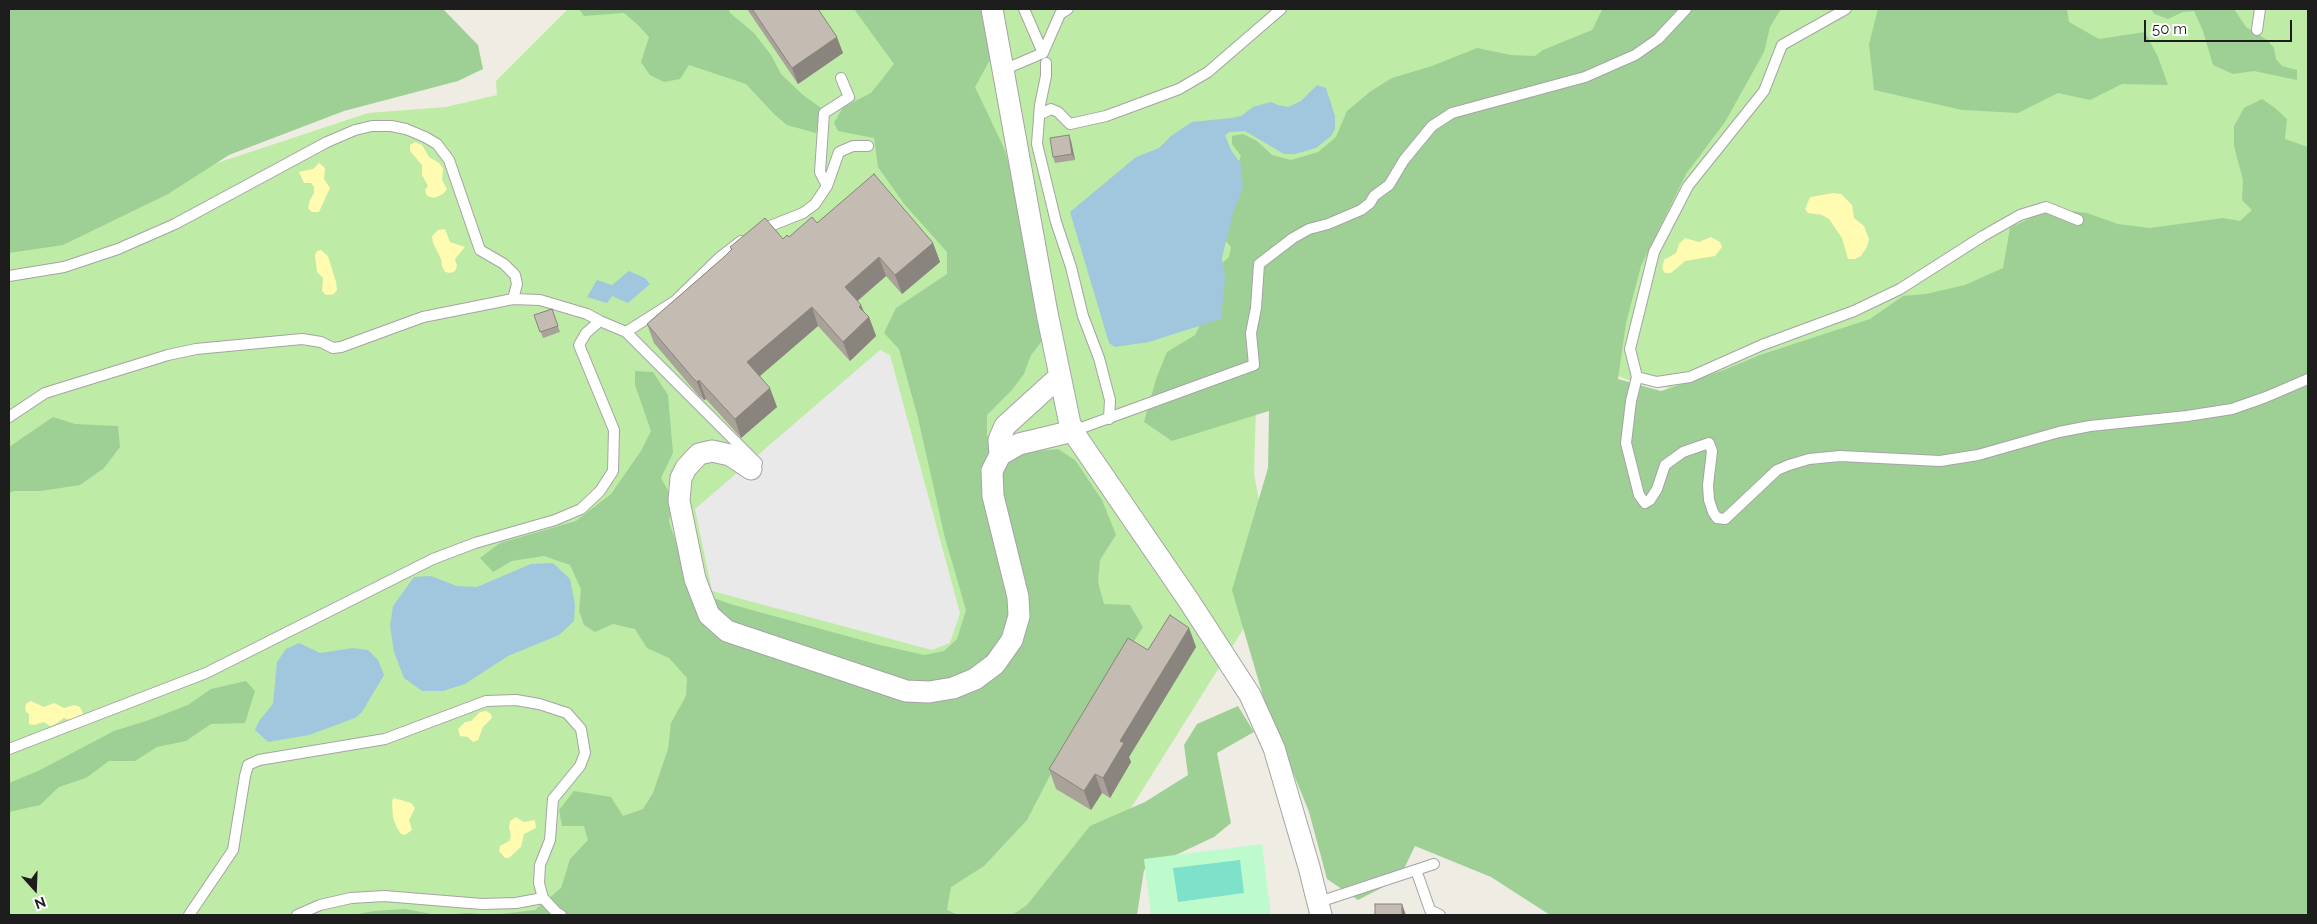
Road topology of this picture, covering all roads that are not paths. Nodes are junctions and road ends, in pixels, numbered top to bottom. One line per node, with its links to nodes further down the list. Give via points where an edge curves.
1 (992, 9): 10 (street)
2 (1024, 9): 9 (lane)
3 (1068, 9): 9 (lane, via 1060,14)
4 (1281, 9): 12 (lane, via 1208,72 1179,89 1106,116 1070,124 1051,109)
5 (1686, 9): 24 (lane, via 1658,39 1635,55 1585,76 1452,113 1432,126 1404,160 1389,185 1370,203 1361,210 1293,238 1259,264 1251,333 1254,365)
6 (1846, 9): 21 (lane, via 1782,45 1764,91 1688,186 1654,252 1630,349)
7 (2260, 9): 8 (lane)
8 (2257, 30)
9 (1044, 58): 10 (lane); 12 (lane, via 1046,76)
10 (1003, 70): 20 (street)
11 (841, 78): 14 (lane, via 849,97 824,113 820,172)
12 (1039, 115): 24 (lane, via 1037,144 1044,177 1083,316 1099,358 1110,400)
13 (868, 146): 14 (lane, via 853,146 839,152)
14 (826, 186): 19 (lane, via 815,204 803,213 767,225 746,238 719,258 675,301)
15 (2078, 220): 21 (lane, via 2046,207 2020,215 1900,289 1854,311 1762,345 1690,377 1657,382)
16 (9, 276): 17 (lane, via 64,267 118,249 175,224 328,142 355,130 391,126 425,136 437,144 449,160 480,250 515,274 518,284)
17 (513, 299): 18 (lane, via 540,300 588,314); 23 (lane, via 423,317 341,347 333,348 302,339 196,349 168,355 45,393)
18 (600, 321): 19 (lane); 28 (lane, via 578,345 614,430 613,471 600,491 581,509 433,559 206,673)
19 (626, 332): 27 (lane)
20 (1060, 376): 25 (street); 26 (street, via 1005,426 998,440)
21 (1637, 377): 22 (lane, via 1626,443 1639,495 1645,503 1650,500 1665,465 1683,452 1709,443 1712,452 1708,485 1710,500 1717,518 1724,519 1778,470 1809,459 1840,456 1940,461 1978,455 2090,426 2232,409)
22 (2308, 379)
23 (9, 417)
24 (1109, 419): 25 (lane)
25 (1073, 431): 26 (street, via 1019,444); 32 (street, via 1250,696 1274,748)
26 (1000, 455): 27 (street, via 992,470 993,496 1018,597 1019,616 1012,640 995,664 975,680 929,692 906,691 727,631 709,615 694,579 679,501 681,478 699,454 712,451)
27 (754, 466)
28 (9, 749)
29 (1434, 864): 30 (lane)
30 (1416, 870): 32 (lane); 36 (lane, via 1430,910)
31 (543, 898): 33 (lane, via 539,882 540,865 550,840 553,799 580,766 585,753 581,729 567,713 539,704 516,700 486,701 385,739 258,760 248,765 233,850); 34 (lane, via 482,904 384,896 351,898 320,905); 35 (lane)
32 (1320, 909)
33 (189, 915)
34 (297, 915)
35 (562, 915)
36 (1440, 915)

